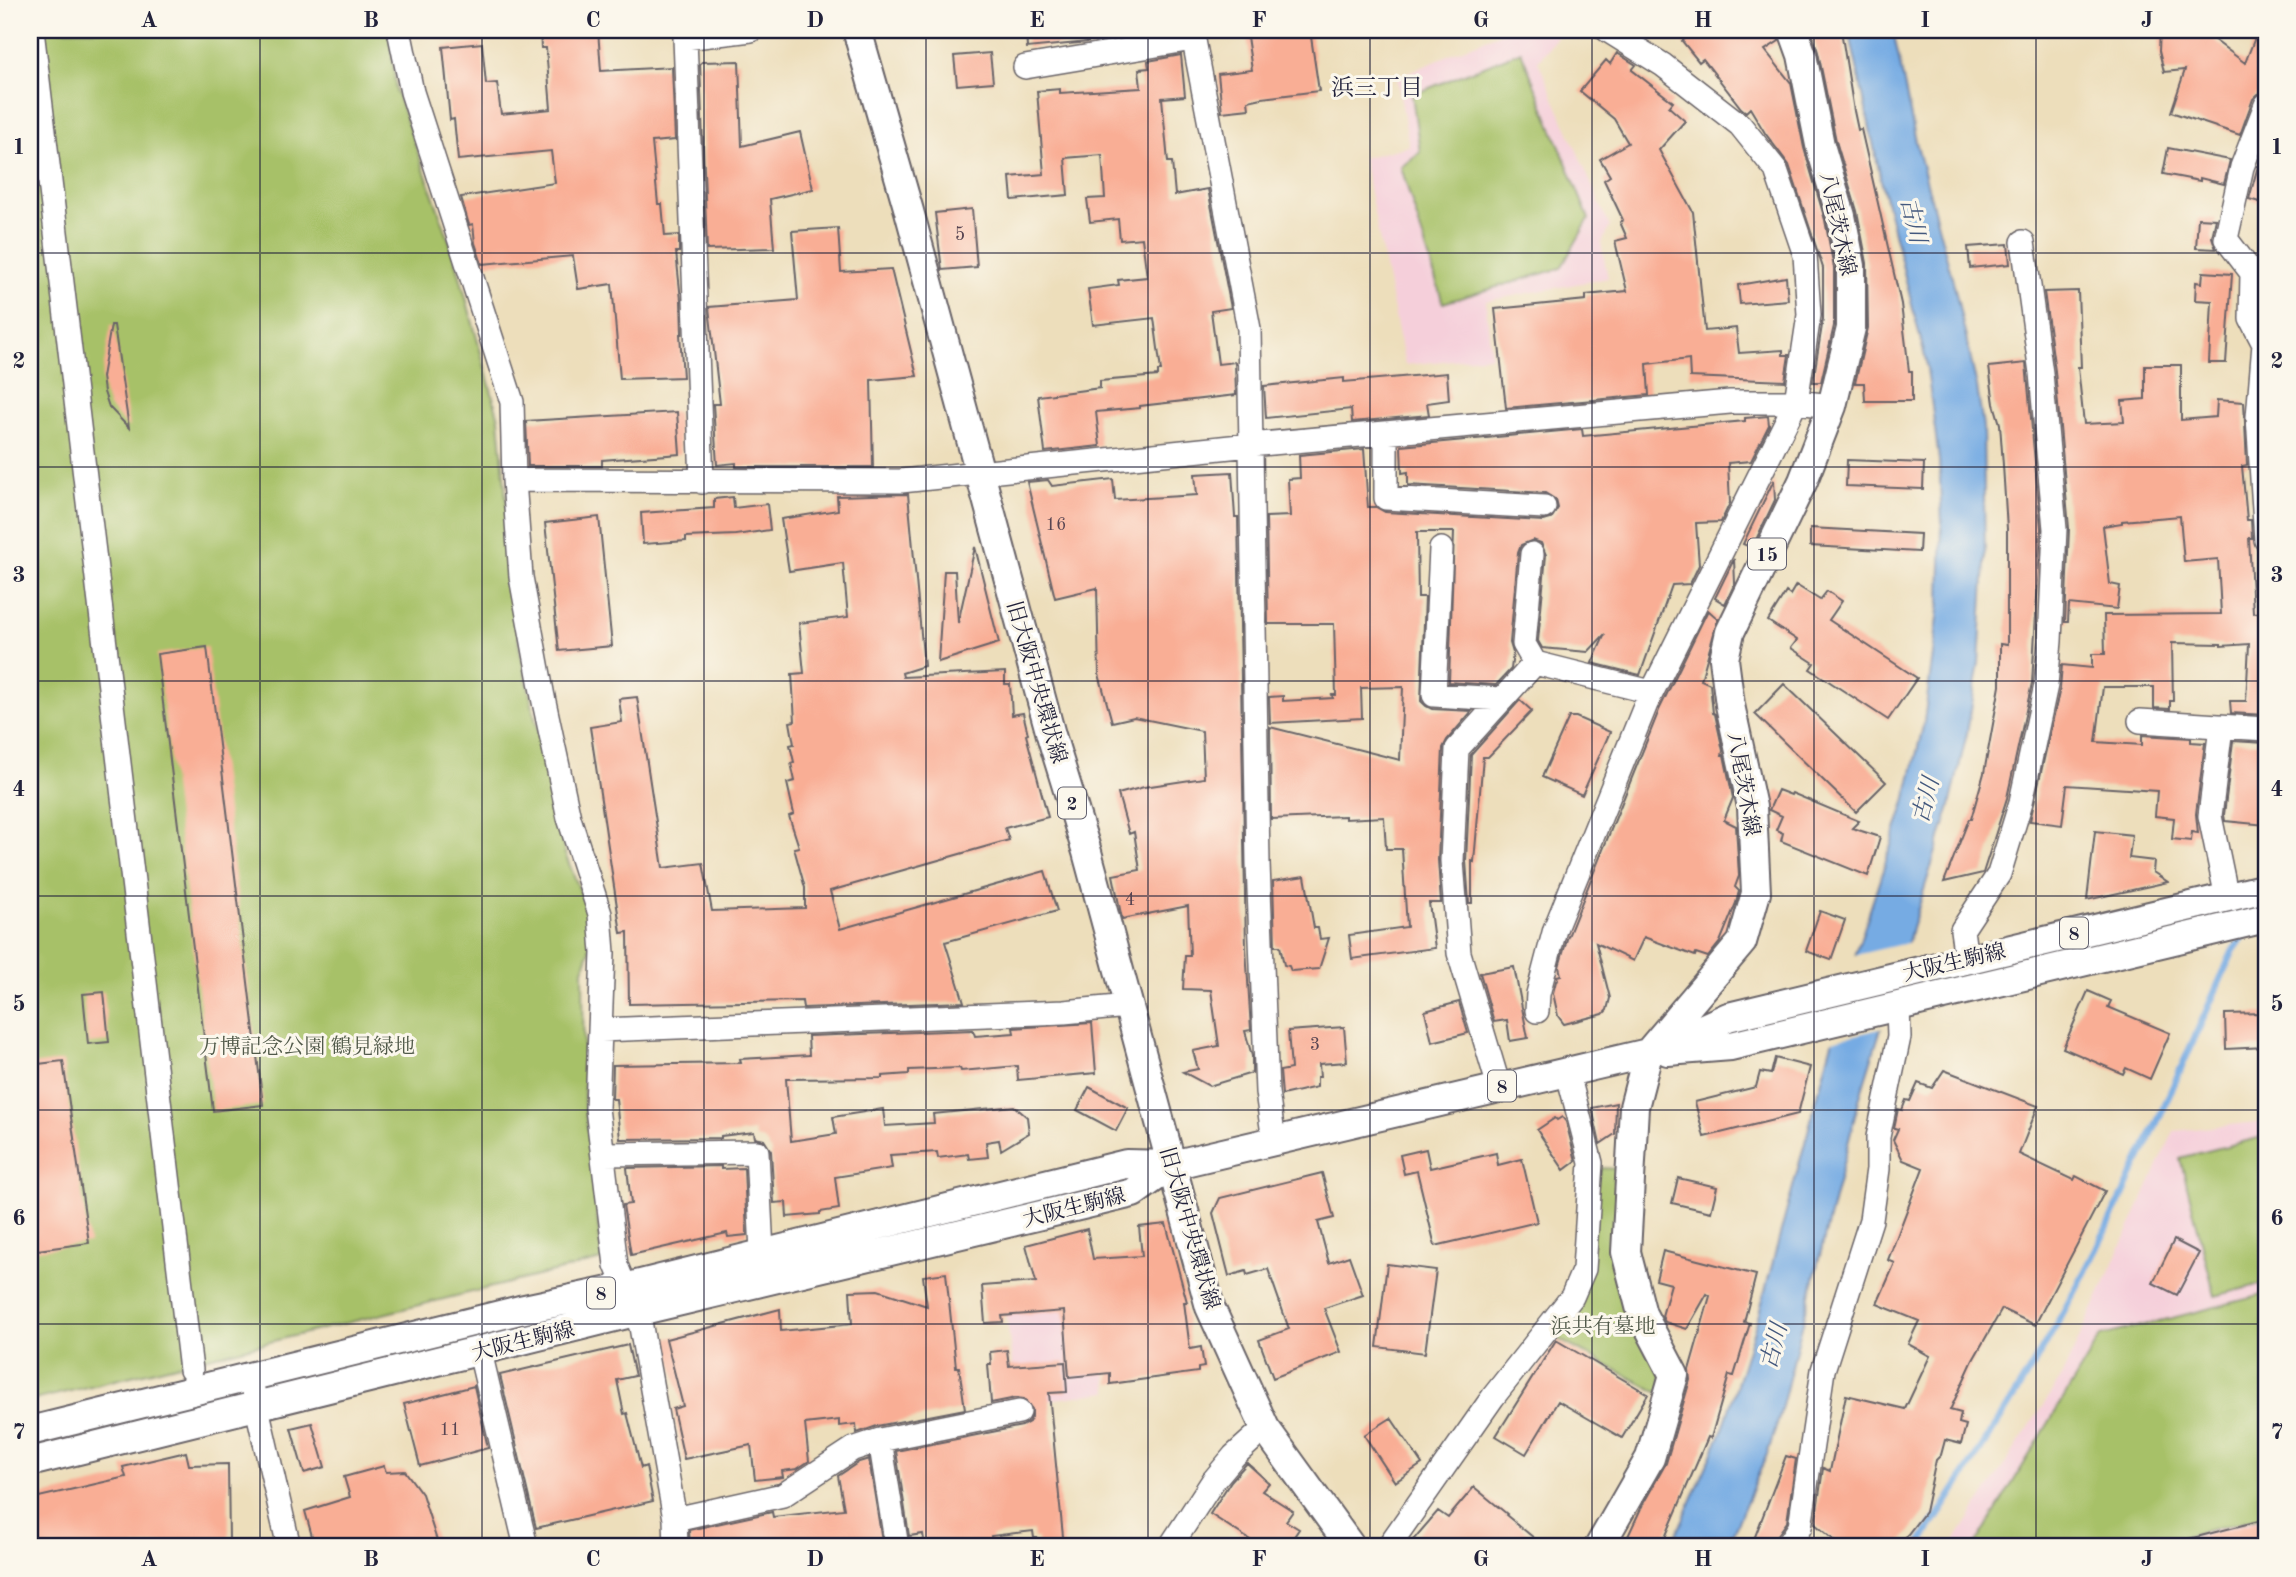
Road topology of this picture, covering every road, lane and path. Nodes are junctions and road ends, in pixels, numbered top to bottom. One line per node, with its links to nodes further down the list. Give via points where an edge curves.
1 (32, 30): 45 (street)
2 (399, 30): 17 (street, via 412,92 512,402)
3 (751, 30): 18 (street, via 685,38)
4 (857, 30): 16 (main road, 旧大阪中央環状線 / 2)
5 (1607, 30): 12 (street, via 1663,65 1740,125 1776,170 1804,255 1809,315)
6 (1793, 30): 13 (main road, 八尾茨木線 / 15, via 1852,266 1851,328)
7 (1192, 34): 8 (street); 15 (street, via 1249,329)
8 (1026, 67)
9 (2266, 105): 11 (street, via 2242,167 2226,239 2252,274 2251,318)
10 (2023, 242): 31 (street, via 2055,529 2050,641 2046,685 2021,802 1999,874 1962,930)
11 (2265, 343): 20 (street, via 2258,417)
12 (1796, 402): 13 (street); 14 (street, via 1730,402); 24 (street)
13 (1832, 406): 36 (main road, 八尾茨木線 / 15, via 1803,481 1730,632 1724,659 1752,807 1756,893 1742,942)
14 (1386, 433): 15 (street); 19 (street, via 1386,498)
15 (1250, 445): 16 (street); 39 (street, via 1258,877 1267,1092)
16 (978, 472): 18 (street, via 901,481); 32 (main road, 旧大阪中央環状線 / 2)
17 (514, 480): 18 (street); 35 (street, via 521,577 543,697 569,818 600,915)
18 (702, 482)
19 (1544, 507)
20 (2266, 540)
21 (1441, 549): 25 (street, via 1434,695)
22 (1532, 554): 23 (street, via 1524,644)
23 (1535, 663): 24 (street); 25 (street)
24 (1651, 692): 34 (street, via 1555,929)
25 (1501, 699): 38 (street, via 1457,750 1452,861 1459,953)
26 (2140, 722): 27 (street)
27 (2221, 727): 28 (street); 29 (street, via 2210,816)
28 (2266, 729)
29 (2245, 893): 31 (main road, 大阪生駒線 / 8)
30 (2266, 918): 33 (main road, 大阪生駒線 / 8)
31 (1966, 959): 36 (main road, 大阪生駒線 / 8, via 1728,1017)
32 (1128, 1006): 35 (street); 41 (main road, 旧大阪中央環状線 / 2)
33 (1898, 1006): 36 (main road, 大阪生駒線 / 8, via 1731,1046); 62 (street, via 1899,1037 1878,1137 1871,1220 1823,1370 1800,1527)
34 (1537, 1011)
35 (601, 1030): 40 (street, via 597,1108)
36 (1648, 1053): 37 (main road, 大阪生駒線 / 8); 61 (main road, 八尾茨木線 / 15, via 1634,1107 1626,1252 1642,1314 1674,1375 1650,1458)
37 (1567, 1070): 38 (main road, 大阪生駒線 / 8); 60 (street, via 1591,1163 1584,1269 1572,1297 1493,1397)
38 (1500, 1087): 39 (main road, 大阪生駒線 / 8)
39 (1274, 1141): 41 (main road, 大阪生駒線 / 8)
40 (604, 1154): 42 (street, via 757,1152); 43 (street, via 616,1265)
41 (1172, 1166): 42 (main road, 大阪生駒線 / 8, via 1126,1164); 43 (main road, 大阪生駒線 / 8, via 1133,1193); 49 (main road, 旧大阪中央環状線 / 2, via 1210,1307)
42 (762, 1252): 43 (main road, 大阪生駒線 / 8)
43 (629, 1300): 44 (main road, 大阪生駒線 / 8); 46 (main road, 大阪生駒線 / 8, via 520,1310); 53 (street, via 641,1327)
44 (480, 1352): 47 (main road, 大阪生駒線 / 8); 55 (street)
45 (191, 1370)
46 (250, 1377): 47 (street); 50 (main road, 大阪生駒線 / 8)
47 (257, 1407): 52 (main road, 大阪生駒線 / 8); 54 (street)
48 (1018, 1412): 51 (street)
49 (1265, 1428): 58 (street, via 1213,1481); 59 (main road, 旧大阪中央環状線 / 2)
50 (30, 1431)
51 (880, 1440): 53 (street, via 853,1449 783,1495); 57 (street)
52 (30, 1462)
53 (675, 1519): 56 (street)
54 (289, 1547)
55 (526, 1547)
56 (676, 1547)
57 (897, 1547)
58 (1170, 1547)
59 (1351, 1547)
60 (1388, 1547)
61 (1599, 1547)
62 (1787, 1547)

